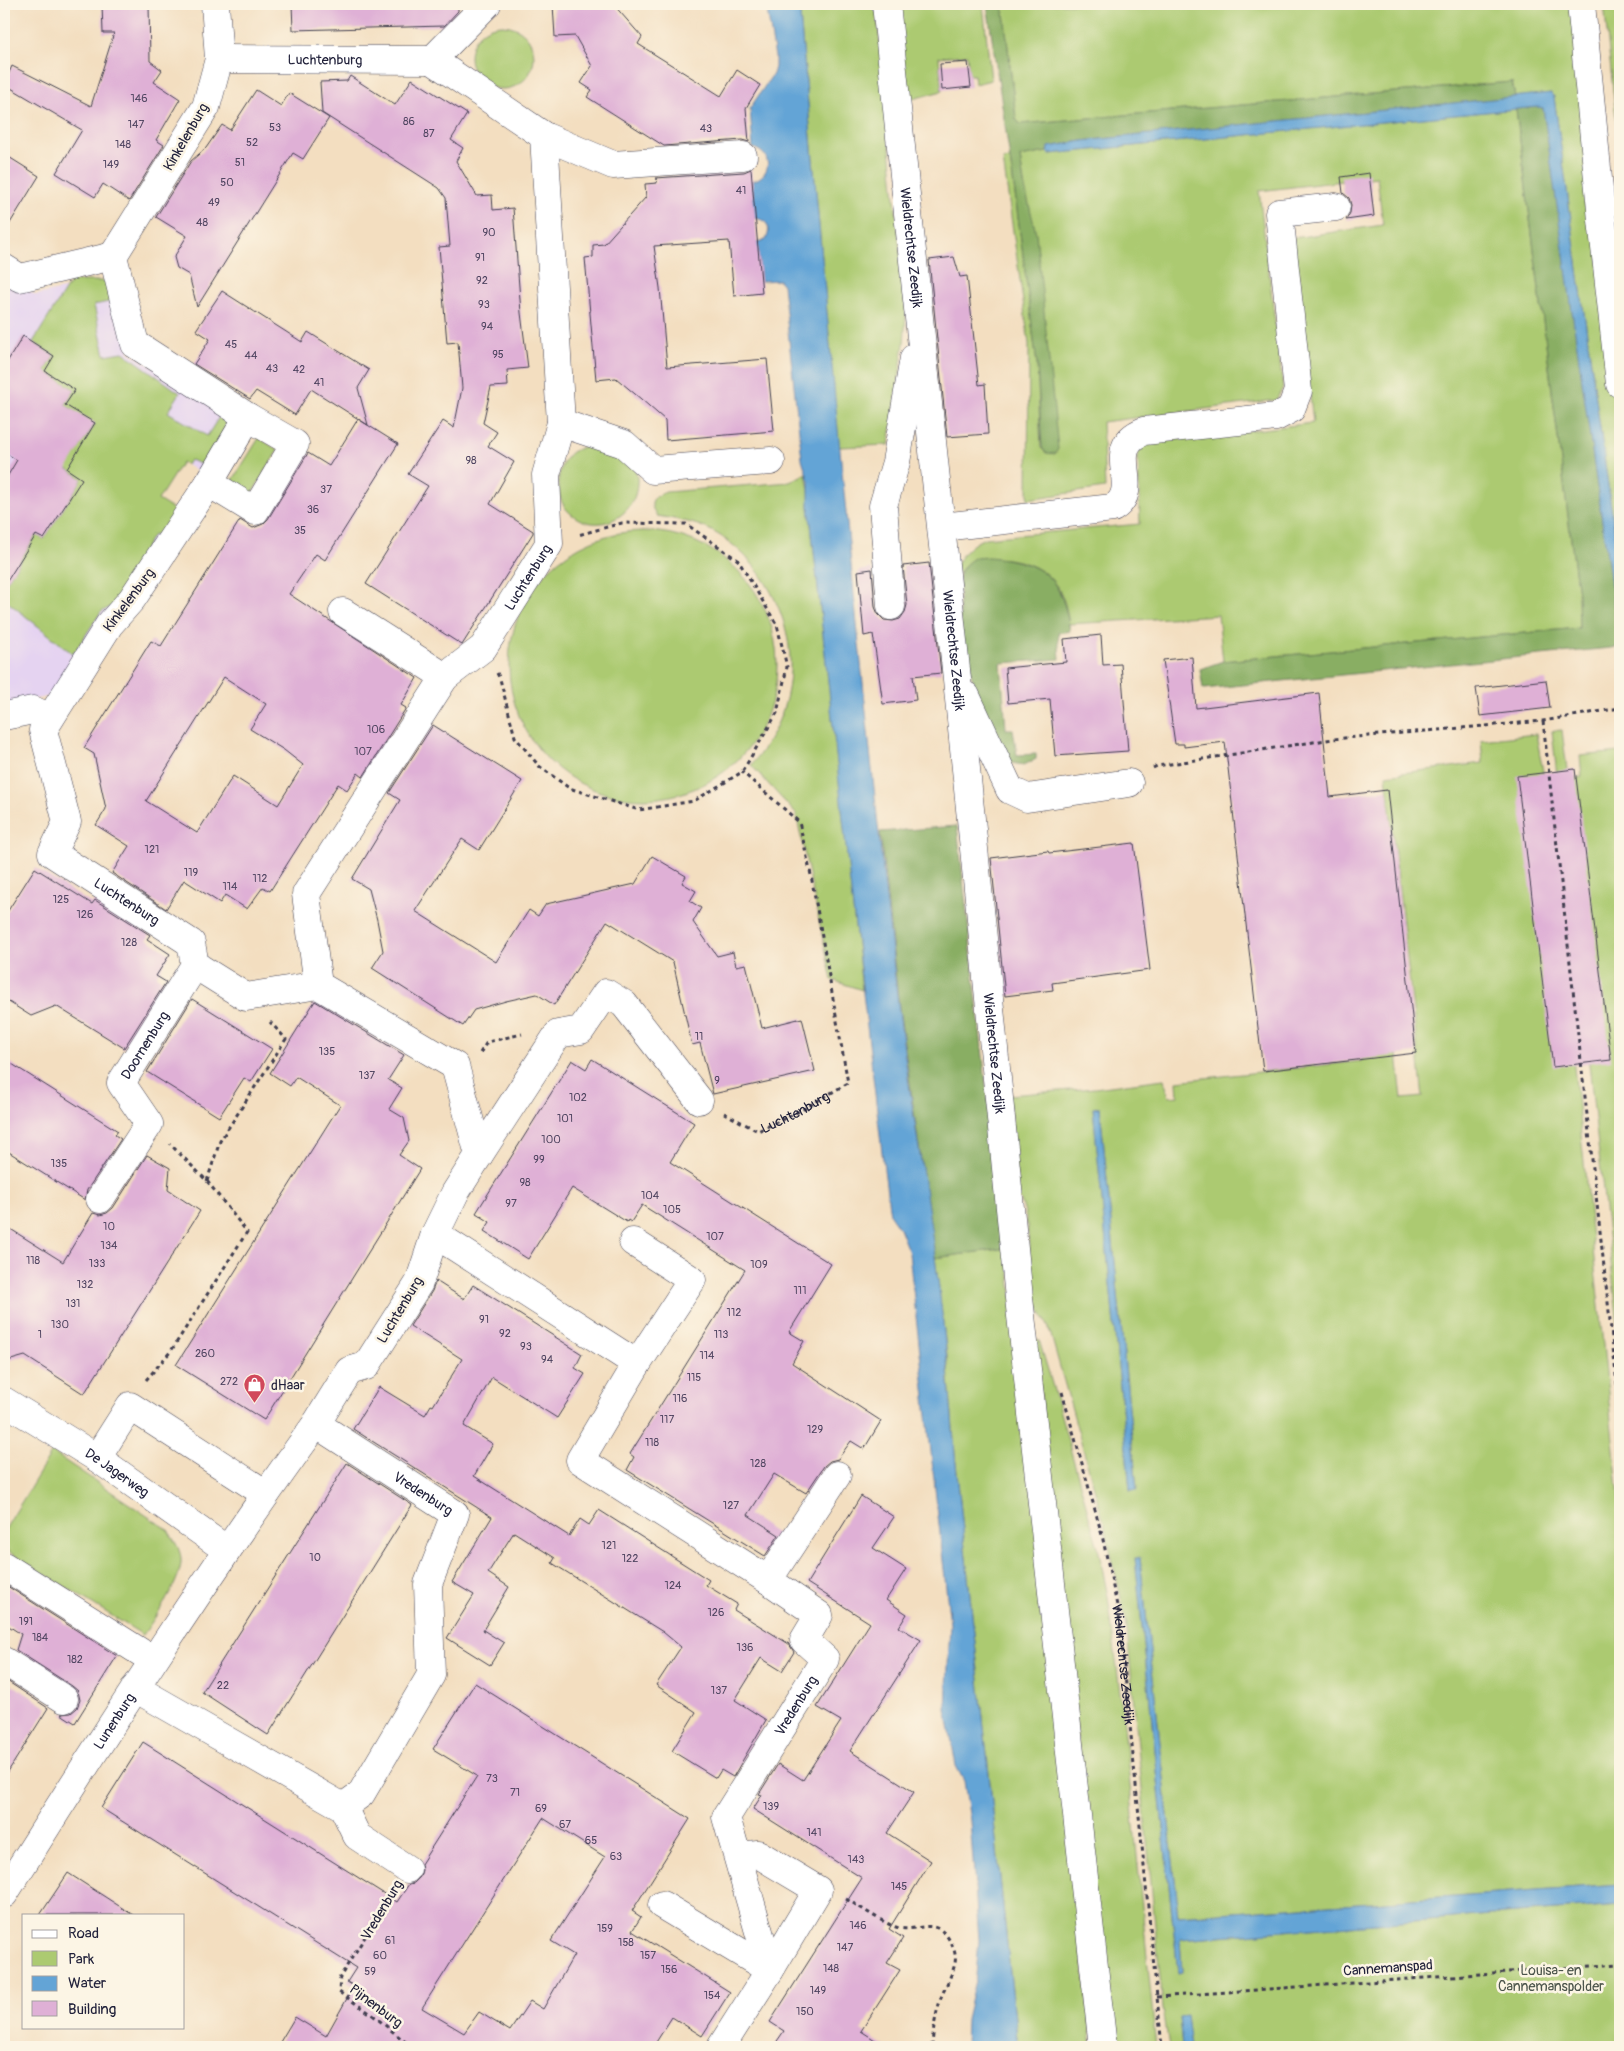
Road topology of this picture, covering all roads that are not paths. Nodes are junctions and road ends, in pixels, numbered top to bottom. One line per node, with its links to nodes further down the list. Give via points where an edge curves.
1 (215, 4): 5 (street, Kinkelenburg)
2 (488, 4): 6 (street)
3 (886, 4): 12 (street, Wieldrechtse Zeedijk)
4 (1580, 4): 13 (street)
5 (219, 59): 6 (street, Luchtenburg); 10 (street, Kinkelenburg, via 206,107)
6 (432, 60): 7 (street)
7 (544, 136): 8 (street, via 613,166); 15 (street, Luchtenburg)
8 (744, 156)
9 (1336, 207): 18 (street, via 1279,213 1298,391 1291,409 1276,416 1136,434 1123,453 1124,498 1113,508)
10 (113, 256): 11 (street, via 20,278); 14 (street, via 135,344)
11 (4, 268)
12 (920, 327): 18 (street, Wieldrechtse Zeedijk); 19 (street, via 896,462 884,506)
13 (1620, 384)
14 (248, 417): 17 (street, Kinkelenburg); 17 (street, via 295,444 255,511)
15 (560, 423): 16 (street, via 624,444 652,470); 21 (street, Luchtenburg, via 546,475 548,544 483,648)
16 (771, 461)
17 (209, 483): 24 (street, Kinkelenburg, via 132,599 109,624)
18 (942, 527): 22 (street, Wieldrechtse Zeedijk)
19 (891, 606)
20 (343, 612): 21 (street)
21 (445, 677): 27 (street, Luchtenburg, via 306,894)
22 (957, 679): 25 (street, via 1010,790 1028,798); 53 (street, Wieldrechtse Zeedijk, via 1019,1298)
23 (4, 716): 24 (street, via 33,710)
24 (50, 718): 26 (street, Luchtenburg, via 43,730 67,822 52,853 192,943)
25 (1129, 783)
26 (195, 965): 27 (street, via 246,997); 30 (street, Doornenburg, via 121,1083 149,1124)
27 (318, 985): 29 (street, via 455,1066)
28 (698, 1100): 29 (street, Luchtenburg, via 624,1004 606,993 581,1030 558,1034)
29 (479, 1154): 31 (street, Luchtenburg)
30 (100, 1200)
31 (435, 1234): 33 (street); 35 (street, Luchtenburg, via 419,1284 366,1366 349,1371)
32 (633, 1242): 33 (street, Vredenburg, via 692,1280)
33 (637, 1364): 41 (street, Vredenburg, via 580,1460)
34 (4, 1401): 36 (street, De Jagerweg)
35 (316, 1424): 38 (street); 46 (street, Vredenburg, via 456,1514 428,1584 431,1675 361,1794)
36 (97, 1458): 38 (street, via 130,1406); 39 (street, De Jagerweg)
37 (837, 1475): 41 (street)
38 (266, 1494): 39 (street)
39 (227, 1550): 42 (street, Lunenburg)
40 (4, 1566): 42 (street)
41 (768, 1580): 47 (street, Vredenburg, via 819,1615 804,1640 825,1659 726,1817)
42 (153, 1660): 44 (street, Lunenburg)
43 (4, 1661): 45 (street)
44 (135, 1688): 46 (street); 49 (street, Lunenburg)
45 (64, 1698)
46 (343, 1807): 48 (street, Vredenburg, via 357,1836)
47 (739, 1856): 51 (street, Vredenburg); 51 (street, via 758,1854 818,1890)
48 (407, 1868)
49 (4, 1894)
50 (662, 1905): 51 (street)
51 (770, 1970): 52 (street)
52 (721, 2047)
53 (1104, 2047)

